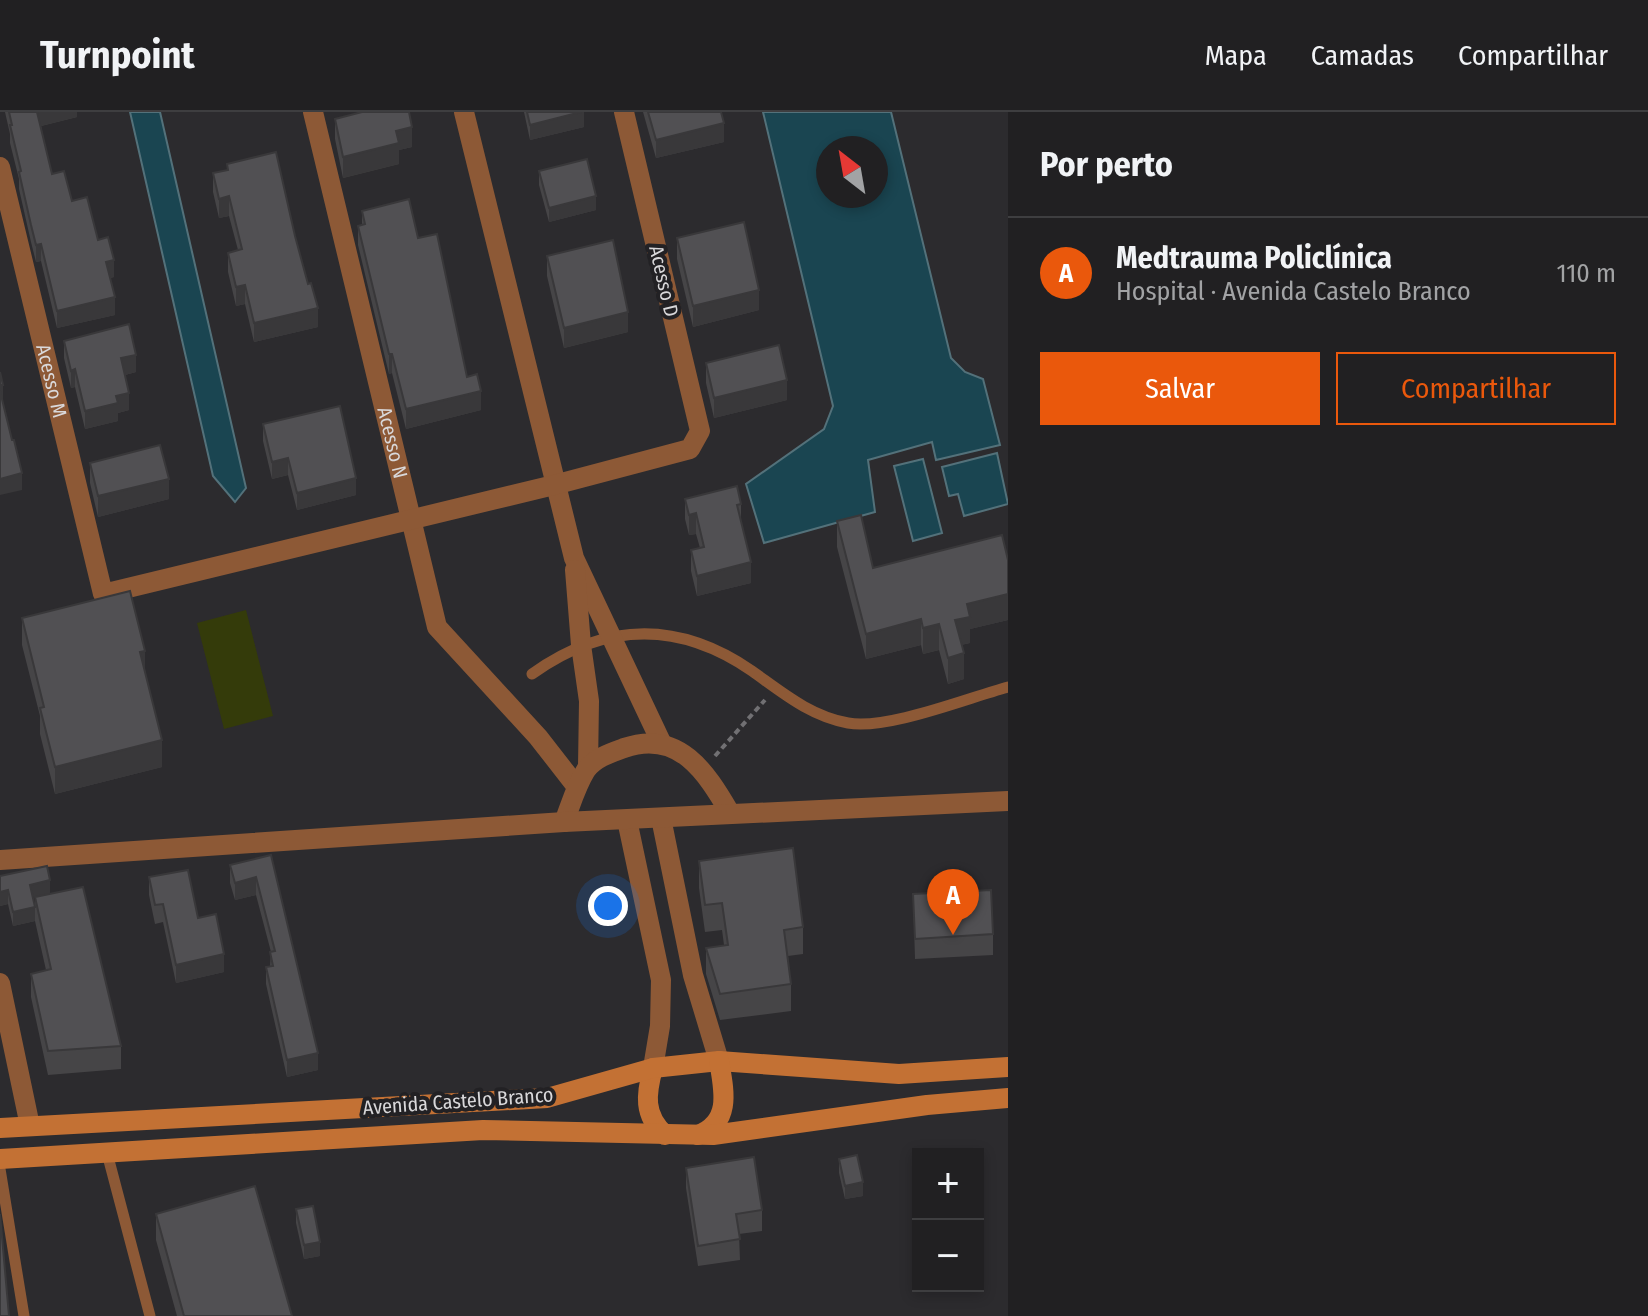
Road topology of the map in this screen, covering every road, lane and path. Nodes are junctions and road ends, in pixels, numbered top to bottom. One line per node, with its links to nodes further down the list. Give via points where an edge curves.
1 (313, 112): 6 (street, Acesso N)
2 (464, 112): 5 (street)
3 (624, 112): 5 (street, Acesso D, via 700,431 690,449)
4 (0, 167): 6 (street, Acesso M, via 103,594)
5 (554, 485): 6 (street); 7 (street)
6 (411, 521): 16 (street, Acesso N, via 437,627)
7 (574, 558): 8 (street); 9 (street)
8 (610, 636): 9 (lane); 12 (lane, via 666,634 701,644); 13 (street)
9 (581, 645): 10 (lane); 14 (street, via 589,701)
10 (532, 674)
11 (1008, 687): 12 (lane, via 890,721 850,724 811,712)
12 (776, 689): 15 (path)
13 (662, 744): 14 (street, via 635,744 605,754); 15 (street)
14 (588, 767): 16 (street)
15 (704, 771): 18 (street)
16 (577, 787): 21 (street)
17 (1008, 801): 18 (street)
18 (730, 813): 19 (street)
19 (661, 818): 20 (street); 23 (street)
20 (627, 820): 21 (street); 24 (street)
21 (564, 822): 22 (street)
22 (0, 860)
23 (693, 975): 24 (street); 26 (street)
24 (661, 980): 28 (street)
25 (0, 983): 30 (street)
26 (719, 1061): 27 (main road, Avenida Castelo Branco, via 899,1074); 28 (main road, Avenida Castelo Branco); 33 (main road, via 723,1110 710,1131)
27 (1008, 1067)
28 (653, 1068): 30 (main road, Avenida Castelo Branco, via 547,1098); 32 (main road, via 647,1106)
29 (1008, 1098): 33 (main road, Avenida Castelo Branco)
30 (30, 1126): 31 (main road, Avenida Castelo Branco)
31 (0, 1128)
32 (665, 1135): 33 (main road, Avenida Castelo Branco); 34 (main road, Avenida Castelo Branco, via 483,1130)
33 (698, 1135)
34 (107, 1153): 35 (main road, Avenida Castelo Branco); 38 (lane)
35 (0, 1159)
36 (0, 1169): 37 (lane)
37 (24, 1316)
38 (150, 1316)

